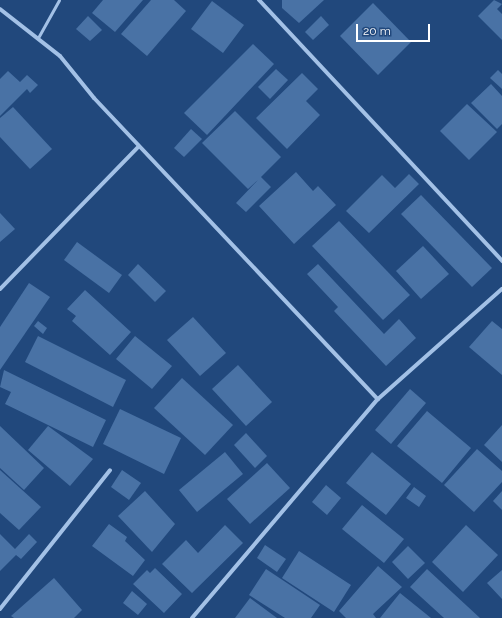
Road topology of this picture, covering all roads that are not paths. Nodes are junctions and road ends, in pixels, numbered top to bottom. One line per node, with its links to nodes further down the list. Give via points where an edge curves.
1 (59, 0): 4 (lane)
2 (259, 0): 6 (street)
3 (0, 9): 4 (street)
4 (39, 36): 5 (street)
5 (139, 146): 8 (street); 9 (street)
6 (502, 261)
7 (502, 288): 9 (street)
8 (0, 289)
9 (378, 398): 12 (street)
10 (110, 470): 11 (street)
11 (0, 609)
12 (192, 618)

